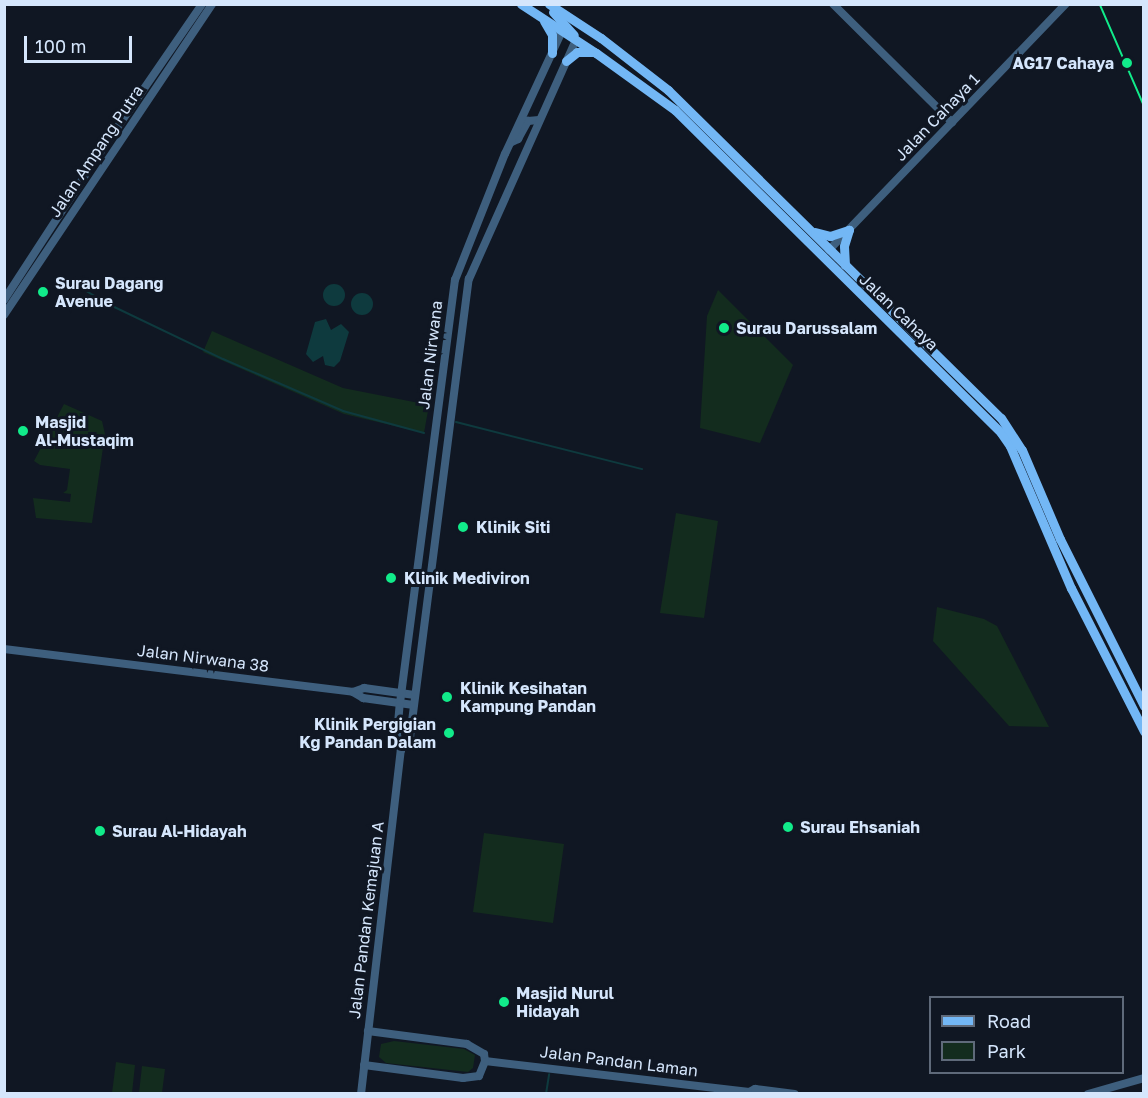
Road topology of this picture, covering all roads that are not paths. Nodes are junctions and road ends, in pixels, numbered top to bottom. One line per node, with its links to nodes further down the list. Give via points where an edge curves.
1 (202, 4): 24 (street, Jalan Ampang Putra)
2 (212, 4): 25 (street, Jalan Ampang Putra)
3 (521, 4): 7 (main road, Jalan Cahaya)
4 (548, 4): 8 (main road); 9 (main road, Jalan Cahaya)
5 (1066, 4): 14 (street, Jalan Cahaya 1)
6 (835, 7): 14 (street)
7 (542, 18): 8 (main road, Jalan Cahaya); 11 (main road, via 552,35)
8 (570, 34): 9 (main road); 10 (main road, Jalan Cahaya); 11 (street, Jalan Nirwana); 12 (street, Jalan Nirwana)
9 (601, 38): 17 (main road, Jalan Cahaya, via 668,90)
10 (596, 52): 12 (main road, via 577,52); 18 (main road, Jalan Cahaya, via 675,110)
11 (552, 53): 15 (street, Jalan Nirwana)
12 (566, 61): 13 (street, Jalan Nirwana)
13 (539, 120): 15 (street, via 528,121 518,139); 22 (street, Jalan Nirwana)
14 (952, 122): 16 (street, Jalan Cahaya 1)
15 (509, 144): 20 (street, Jalan Nirwana)
16 (849, 230): 17 (main road, via 830,236); 19 (street, Jalan Cahaya 1); 21 (main road, via 844,246)
17 (815, 232): 19 (main road, Jalan Cahaya)
18 (810, 244): 19 (main road); 23 (main road, Jalan Cahaya)
19 (829, 250): 21 (main road, Jalan Cahaya); 23 (main road)
20 (461, 261): 22 (street); 27 (street, Jalan Nirwana, via 451,301)
21 (845, 265): 34 (main road, Jalan Cahaya, via 1002,418 1013,434 1059,539)
22 (474, 266): 29 (street, Jalan Nirwana, via 463,316)
23 (835, 271): 33 (main road, Jalan Cahaya, via 989,420 1010,446 1071,588)
24 (4, 300)
25 (4, 315)
26 (4, 648): 30 (street, Jalan Nirwana 38, via 353,692 364,688)
27 (403, 682): 28 (street, Jalan Nirwana); 30 (street)
28 (401, 693): 29 (street, Jalan Nirwana 38); 30 (street, Jalan Nirwana 38); 31 (street, Jalan Nirwana)
29 (415, 695): 32 (street, Jalan Nirwana)
30 (389, 696): 31 (street, Jalan Nirwana 38); 35 (street)
31 (400, 703): 32 (street, Jalan Nirwana 38); 35 (street, Jalan Pandan Kemajuan A)
32 (414, 705): 38 (street, Jalan Pandan Kemajuan A, via 410,737)
33 (1130, 705): 36 (main road); 37 (main road, Jalan Cahaya)
34 (1143, 706)
35 (399, 716): 38 (street, Jalan Pandan Kemajuan A, via 397,735)
36 (1143, 720)
37 (1143, 731)
38 (401, 750): 39 (street, Jalan Pandan Kemajuan A)
39 (368, 1031): 40 (street, via 452,1041 478,1049); 41 (street, Jalan Pandan Kemajuan A)
40 (485, 1061): 41 (street, via 479,1076 463,1078); 43 (street, Jalan Pandan Laman)
41 (364, 1065): 44 (street, Jalan Pandan Kemajuan A)
42 (1143, 1078): 46 (street)
43 (749, 1093): 45 (street, Jalan Pandan Laman, via 755,1089)
44 (360, 1094)
45 (795, 1094)
46 (1089, 1094)

